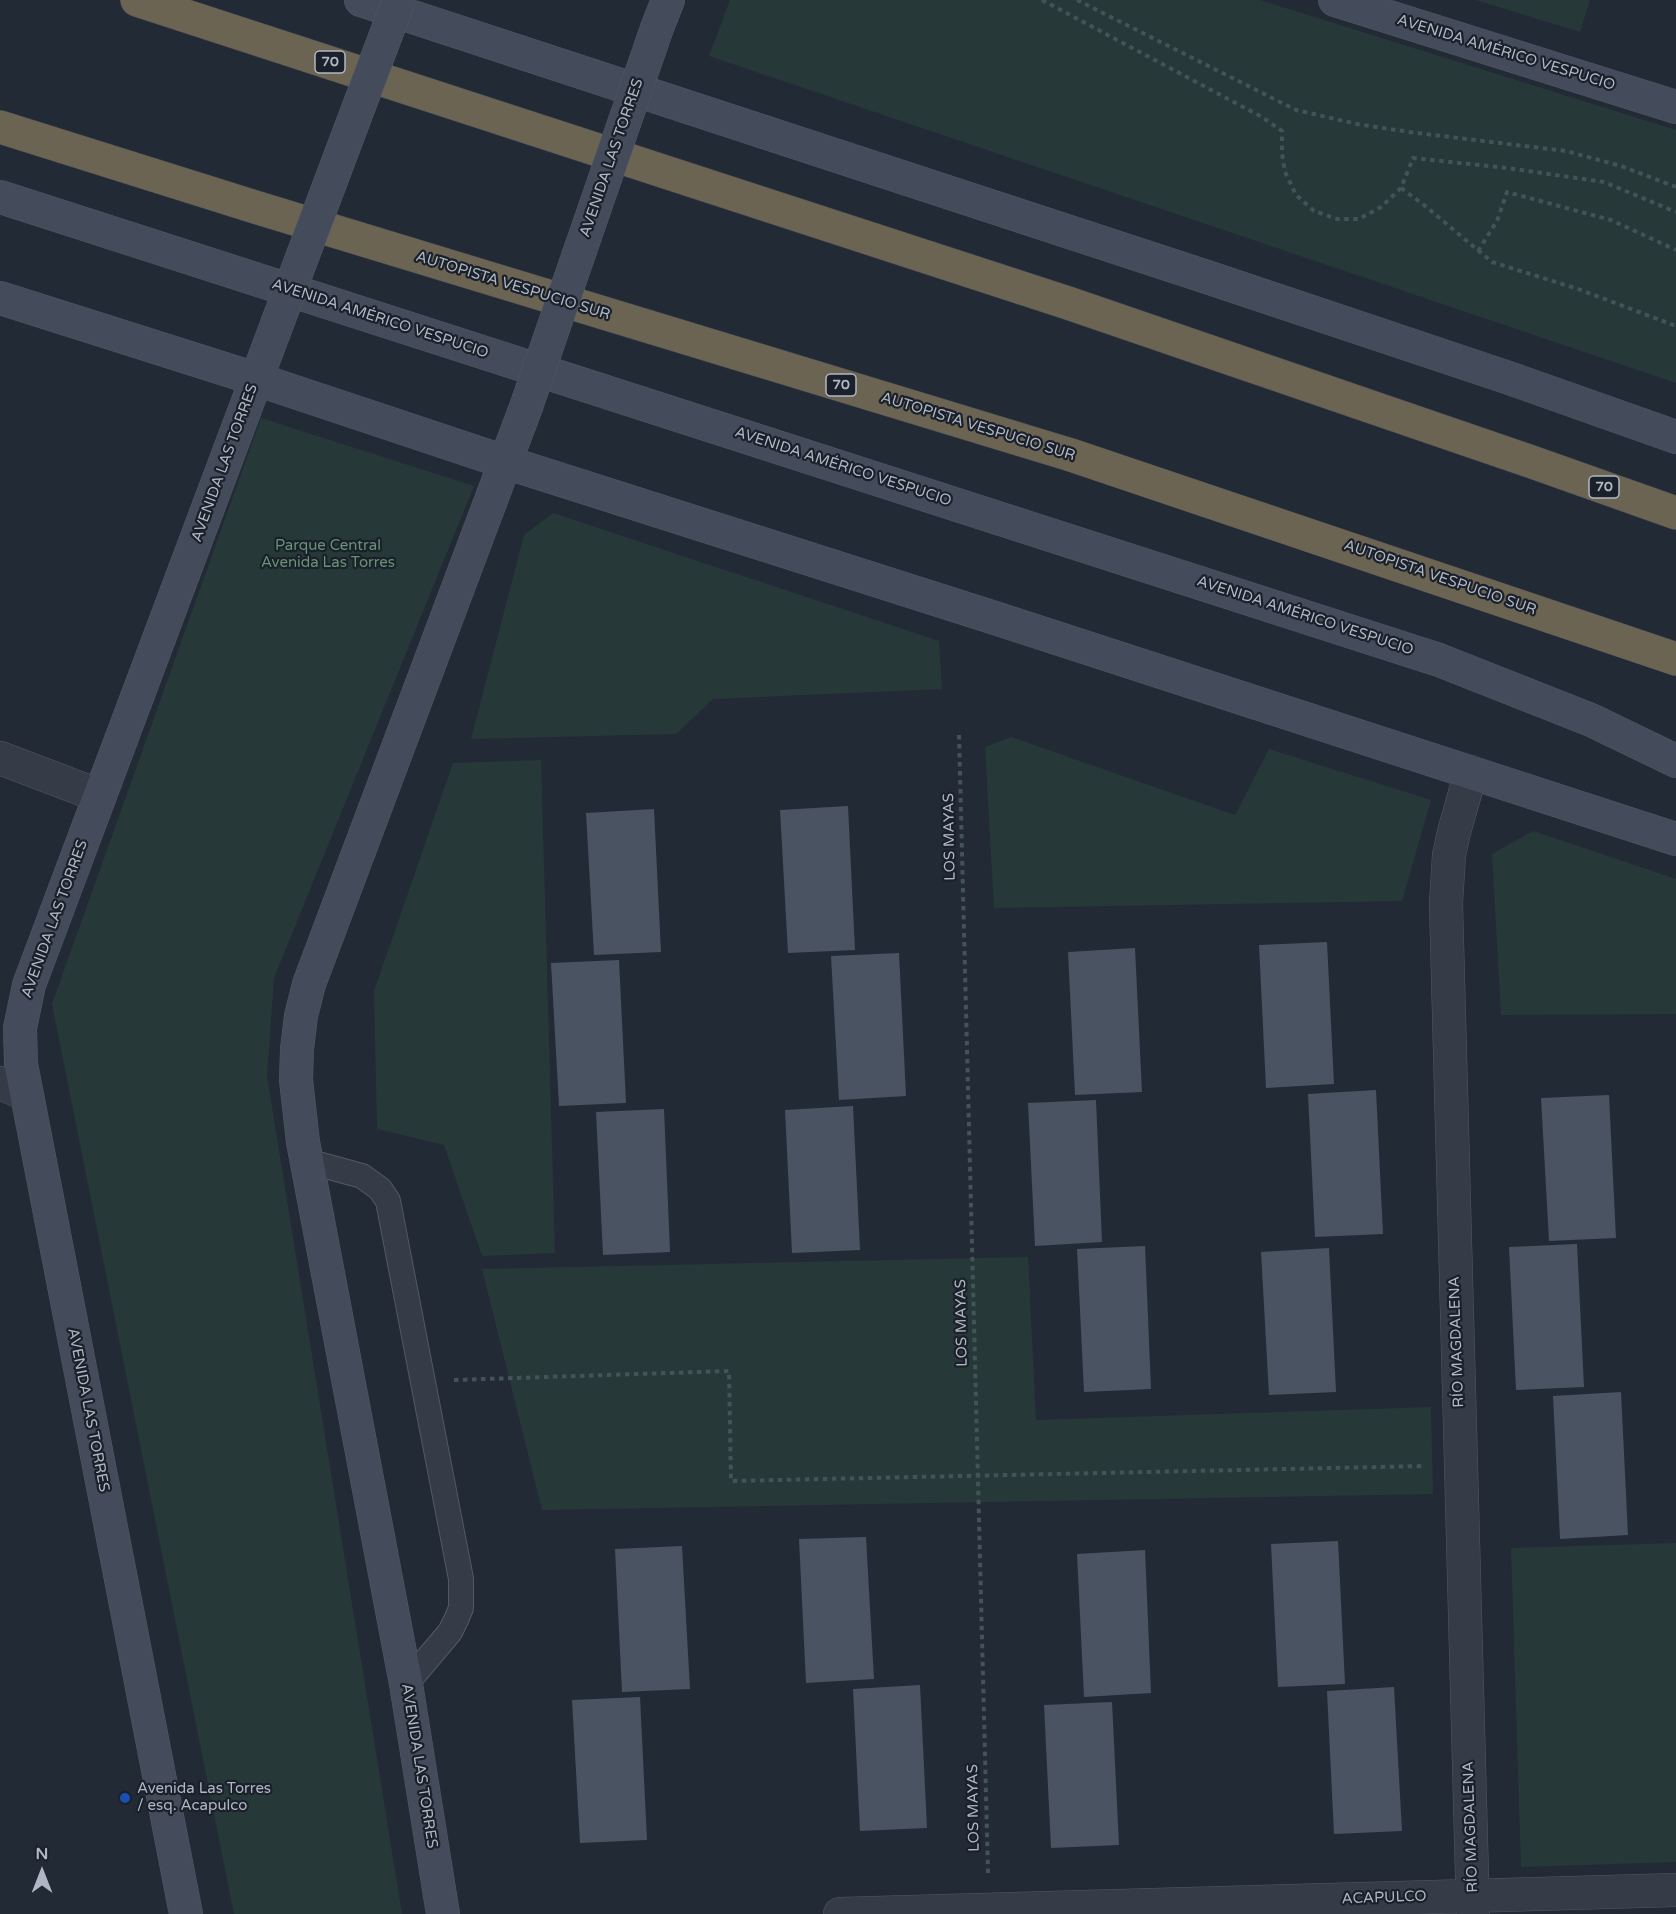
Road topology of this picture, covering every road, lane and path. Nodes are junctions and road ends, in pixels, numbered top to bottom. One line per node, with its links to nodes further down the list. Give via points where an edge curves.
1 (137, 0): 21 (highway, 70, via 1068,303)
2 (361, 0): 19 (street, via 1509,378)
3 (399, 0): 18 (street, AVENIDA LAS TORRES, bridge)
4 (1042, 0): 11 (path, via 1282,131 1285,172 1296,195 1314,211 1337,219 1359,219 1381,207)
5 (1077, 0): 10 (path, via 1296,110 1388,129 1566,151)
6 (1335, 0): 8 (street, AVENIDA AMÉRICO VESPUCIO)
7 (663, 14): 20 (street, AVENIDA LAS TORRES, bridge)
8 (1676, 107)
9 (0, 127): 24 (highway, AUTOPISTA VESPUCIO SUR / 70, via 1071,455)
10 (1676, 187)
11 (1401, 188): 13 (path, via 1413,158 1604,182); 15 (path)
12 (0, 197): 27 (street, AVENIDA AMÉRICO VESPUCIO, via 1439,660 1591,720)
13 (1676, 212)
14 (1676, 250): 15 (path, via 1611,220 1508,192 1497,221)
15 (1478, 251): 17 (path, via 1492,262)
16 (0, 298): 18 (street)
17 (1676, 326)
18 (256, 379): 20 (street); 29 (street, AVENIDA LAS TORRES)
19 (1676, 437)
20 (505, 462): 28 (street); 32 (street, AVENIDA LAS TORRES, via 309,984 301,1016 296,1080)
21 (1532, 462): 22 (highway); 23 (highway, 70)
22 (1676, 488)
23 (1676, 513)
24 (1676, 659)
25 (959, 735): 35 (path, LOS MAYAS)
26 (0, 758): 29 (street)
27 (1676, 761)
28 (1472, 772): 30 (street); 34 (street, RÍO MAGDALENA, via 1454,832 1446,903)
29 (100, 796): 31 (street, AVENIDA LAS TORRES, via 29,985)
30 (1668, 836)
31 (13, 1088): 40 (street, AVENIDA LAS TORRES)
32 (307, 1161): 33 (lane, via 362,1176 380,1189 388,1201); 36 (street, AVENIDA LAS TORRES)
33 (424, 1381): 35 (path, via 729,1371 731,1481); 36 (lane, via 462,1594 461,1608 450,1632)
34 (1461, 1466): 35 (path); 38 (street, RÍO MAGDALENA)
35 (977, 1476): 39 (path, LOS MAYAS)
36 (406, 1684): 41 (street, AVENIDA LAS TORRES)
37 (1676, 1890): 38 (street, ACAPULCO)
38 (1473, 1905): 39 (street, ACAPULCO)
39 (989, 1910): 42 (street, ACAPULCO)
40 (186, 1914)
41 (443, 1914)
42 (840, 1914)

